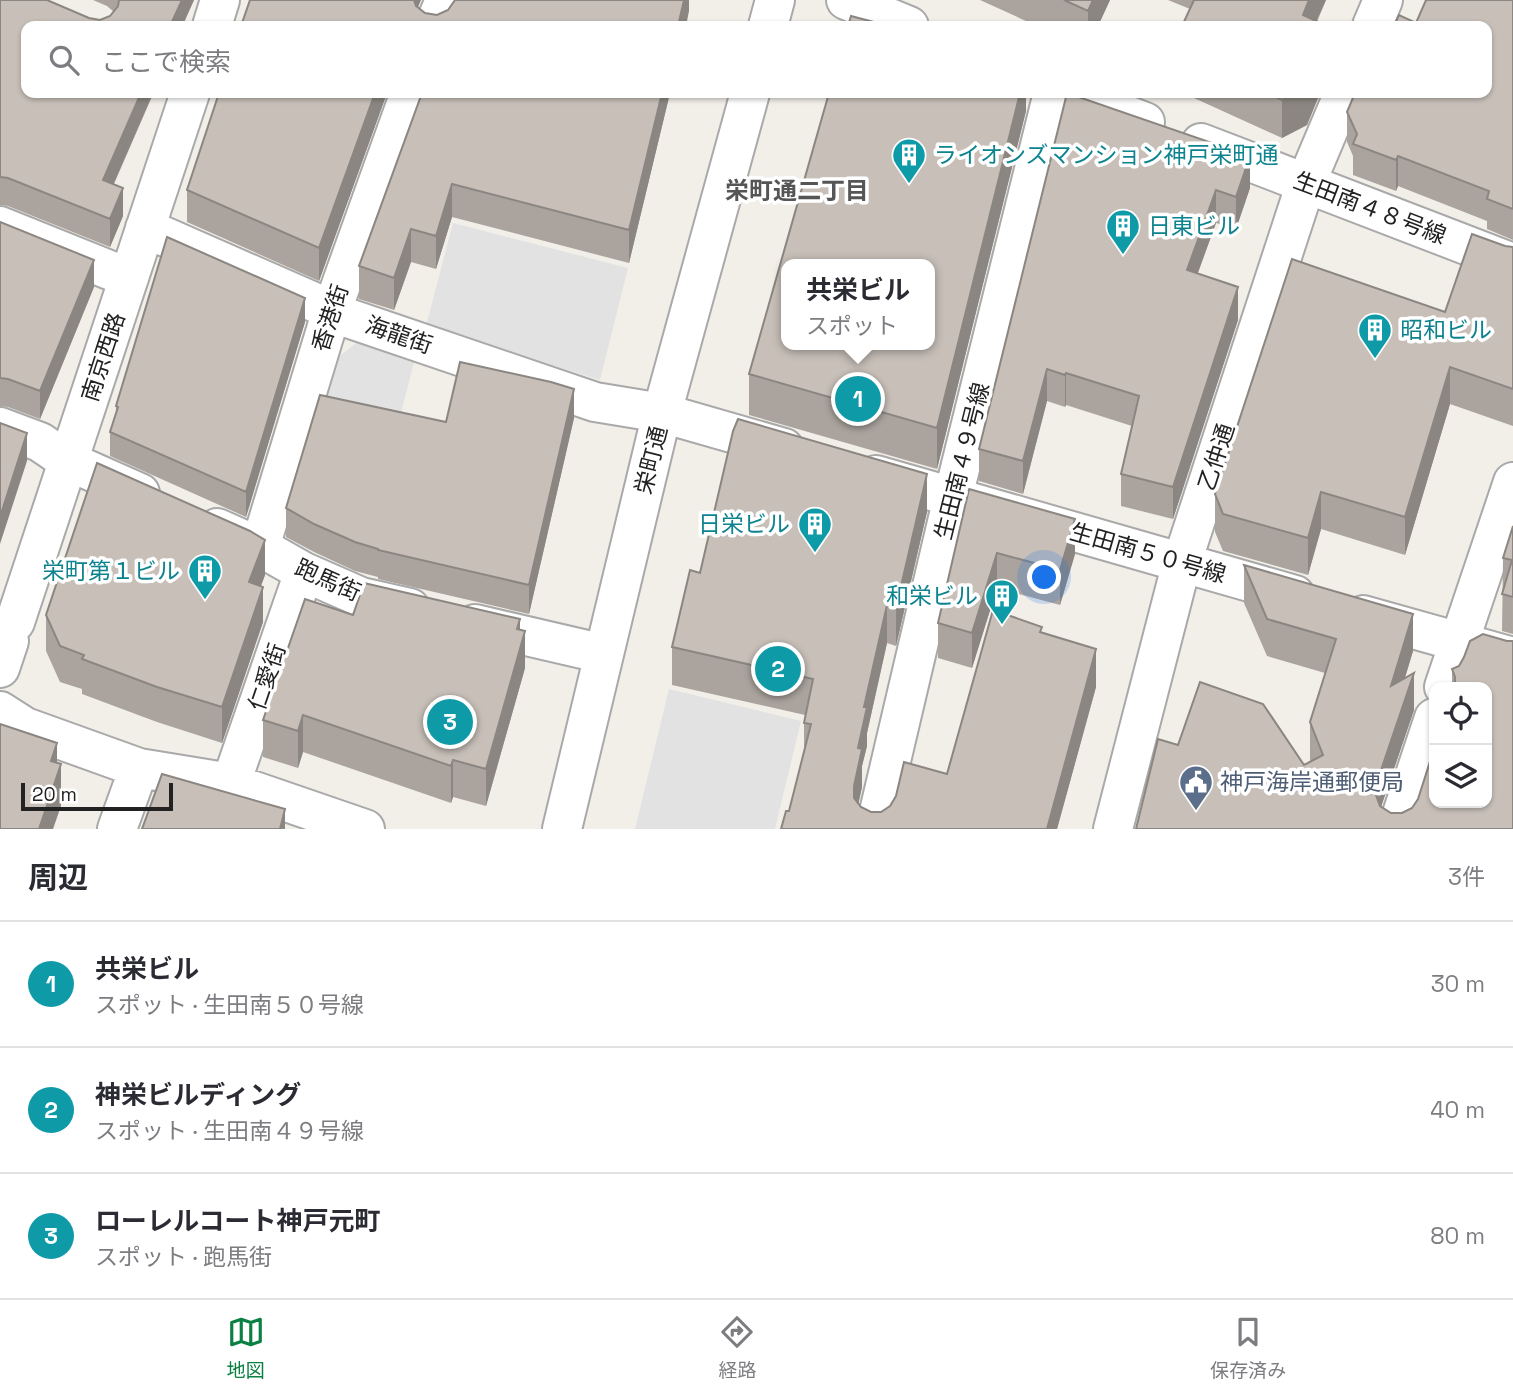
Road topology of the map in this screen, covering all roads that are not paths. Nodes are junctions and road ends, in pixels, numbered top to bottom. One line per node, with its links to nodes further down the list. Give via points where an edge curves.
1 (220, 0): 6 (street)
2 (445, 0): 7 (street)
3 (775, 0): 8 (street)
4 (846, 0): 9 (street)
5 (1383, 0): 10 (street)
6 (214, 21)
7 (435, 21)
8 (769, 21)
9 (897, 21)
10 (1374, 21)
11 (188, 98): 19 (street, 南京西路)
12 (408, 98): 22 (street, 香港街)
13 (749, 98): 23 (street, 栄町通)
14 (1051, 98): 27 (street, 生田南４９号線)
15 (1082, 98): 17 (street, 生田南４８号線)
16 (1342, 98): 17 (street, 乙仲通)
17 (1306, 183): 20 (street, 生田南４８号線); 29 (street, 乙仲通)
18 (0, 226): 21 (street)
19 (145, 228): 21 (street, 南京西路); 22 (street, 海龍街)
20 (1513, 263)
21 (129, 278): 25 (street, 南京西路)
22 (332, 310): 23 (street, 海龍街, via 596,402); 28 (street, 香港街)
23 (662, 413): 27 (street, 生田南５０号線); 33 (street, 栄町通)
24 (0, 427): 25 (street, 跑馬街, via 40,442)
25 (68, 461): 28 (street, 跑馬街); 32 (street, 南京西路)
26 (1513, 482): 31 (street)
27 (953, 497): 29 (street, 生田南５０号線); 44 (street, 生田南４９号線)
28 (260, 547): 30 (street, 跑馬街)
29 (1182, 562): 31 (street, 生田南５０号線); 45 (street, 乙仲通)
30 (304, 572): 33 (street, 跑馬街, via 361,597); 39 (street, 仁愛街)
31 (1460, 642): 34 (street, 生田南５０号線); 35 (street)
32 (8, 644)
33 (604, 654): 43 (street, 栄町通)
34 (1513, 657)
35 (1446, 682)
36 (0, 711): 38 (street, via 25,727)
37 (1429, 733): 46 (street)
38 (139, 768): 39 (street); 41 (street)
39 (231, 783): 40 (street)
40 (303, 819): 42 (street)
41 (117, 829)
42 (365, 829)
43 (562, 829)
44 (874, 829)
45 (1113, 829)
46 (1397, 829)

